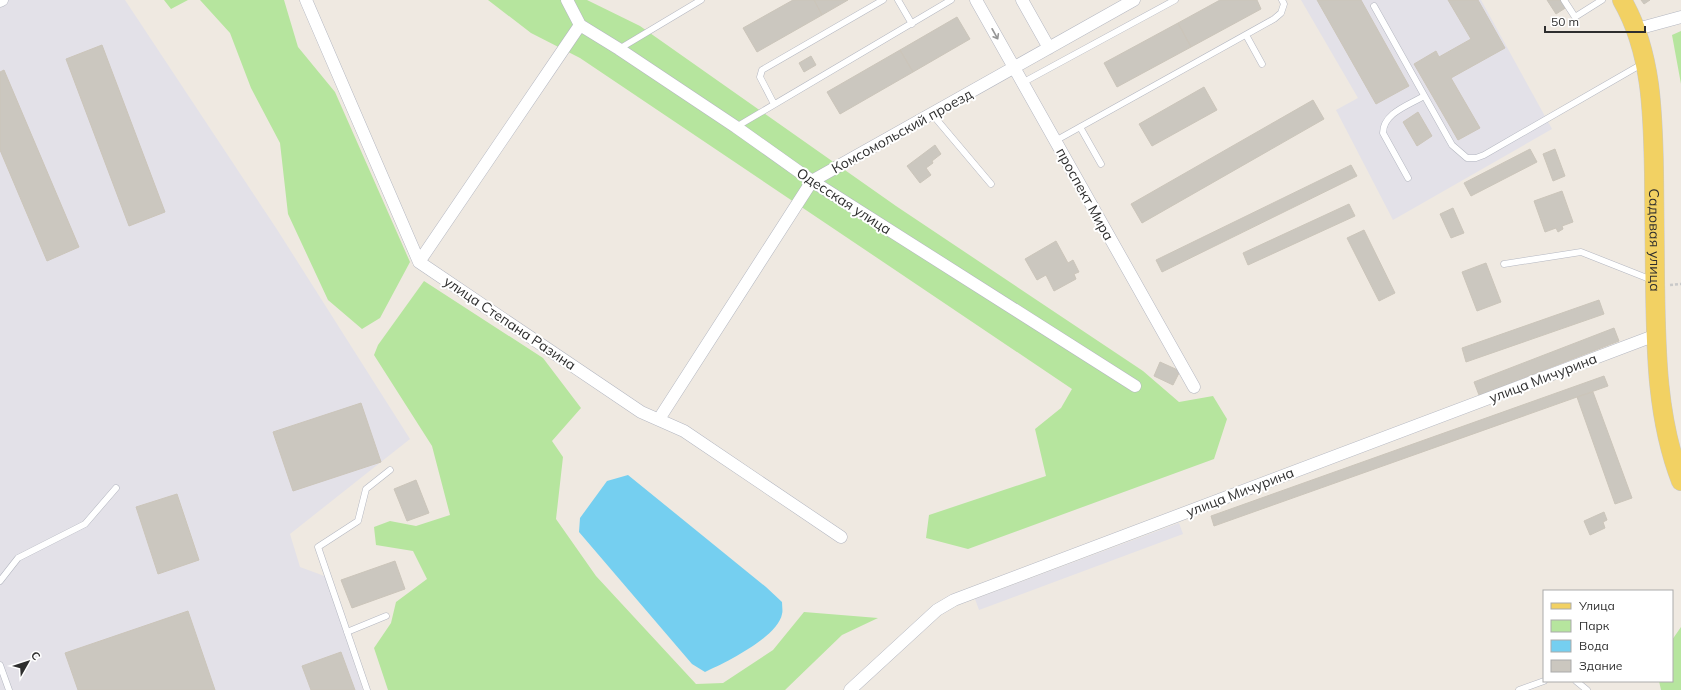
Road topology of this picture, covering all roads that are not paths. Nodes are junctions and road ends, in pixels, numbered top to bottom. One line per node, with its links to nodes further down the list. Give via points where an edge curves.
1 (306, 0): 37 (street)
2 (567, 0): 18 (street)
3 (701, 0): 22 (lane)
4 (883, 0): 28 (lane, via 762,70 760,77)
5 (898, 0): 17 (lane)
6 (951, 0): 17 (lane)
7 (976, 0): 25 (street, проспект Мира, one-way to 25)
8 (1022, 0): 21 (street)
9 (1134, 0): 21 (street, Комсомольский проезд)
10 (1175, 0): 26 (lane)
11 (1282, 0): 20 (lane, via 1284,4 1281,13)
12 (1564, 0): 13 (lane, via 1574,16)
13 (1602, 0)
14 (1622, 0): 19 (main road, Садовая улица)
15 (1374, 6): 27 (lane)
16 (1681, 17): 19 (street)
17 (912, 24): 28 (lane)
18 (580, 26): 22 (street, Одесская улица); 37 (street)
19 (1637, 29): 23 (main road, Садовая улица)
20 (1246, 34): 24 (lane); 30 (lane)
21 (1049, 48): 25 (street, Комсомольский проезд)
22 (619, 49): 31 (street, Одесская улица)
23 (1645, 62): 27 (lane, via 1476,158 1467,158 1452,145); 39 (main road, Садовая улица, via 1653,127)
24 (1262, 64)
25 (1014, 68): 26 (street, проспект Мира); 29 (street, Комсомольский проезд)
26 (1022, 84): 32 (street, проспект Мира)
27 (1424, 96): 34 (lane, via 1388,118 1383,124 1383,133)
28 (774, 104): 31 (lane)
29 (932, 114): 35 (street, Комсомольский проезд); 36 (lane)
30 (1080, 126): 32 (lane); 33 (lane)
31 (736, 127): 35 (street, Одесская улица)
32 (1055, 141): 42 (street, проспект Мира)
33 (1101, 164)
34 (1408, 178)
35 (812, 181): 41 (street, Одесская улица); 43 (street, Комсомольский проезд)
36 (991, 184)
37 (419, 262): 43 (street, улица Степана Разина, via 641,412)
38 (1504, 264): 39 (lane, via 1581,252)
39 (1655, 281): 40 (main road, Садовая улица)
40 (1656, 335): 45 (main road, Садовая улица, via 1662,414 1671,456); 56 (street, улица Мичурина, via 954,600 937,610)
41 (1135, 386)
42 (1194, 387)
43 (659, 420): 47 (street, улица Степана Разина, via 684,431)
44 (390, 470): 50 (lane, via 366,490 358,521 318,547)
45 (1681, 482)
46 (116, 488): 48 (lane, via 85,524 18,558)
47 (841, 537)
48 (0, 581)
49 (386, 616): 50 (lane)
50 (347, 632): 55 (lane)
51 (0, 665): 54 (lane)
52 (1543, 681): 57 (lane)
53 (1577, 682): 58 (lane)
54 (9, 690)
55 (367, 690)
56 (850, 690)
57 (1518, 690)
58 (1587, 690)

